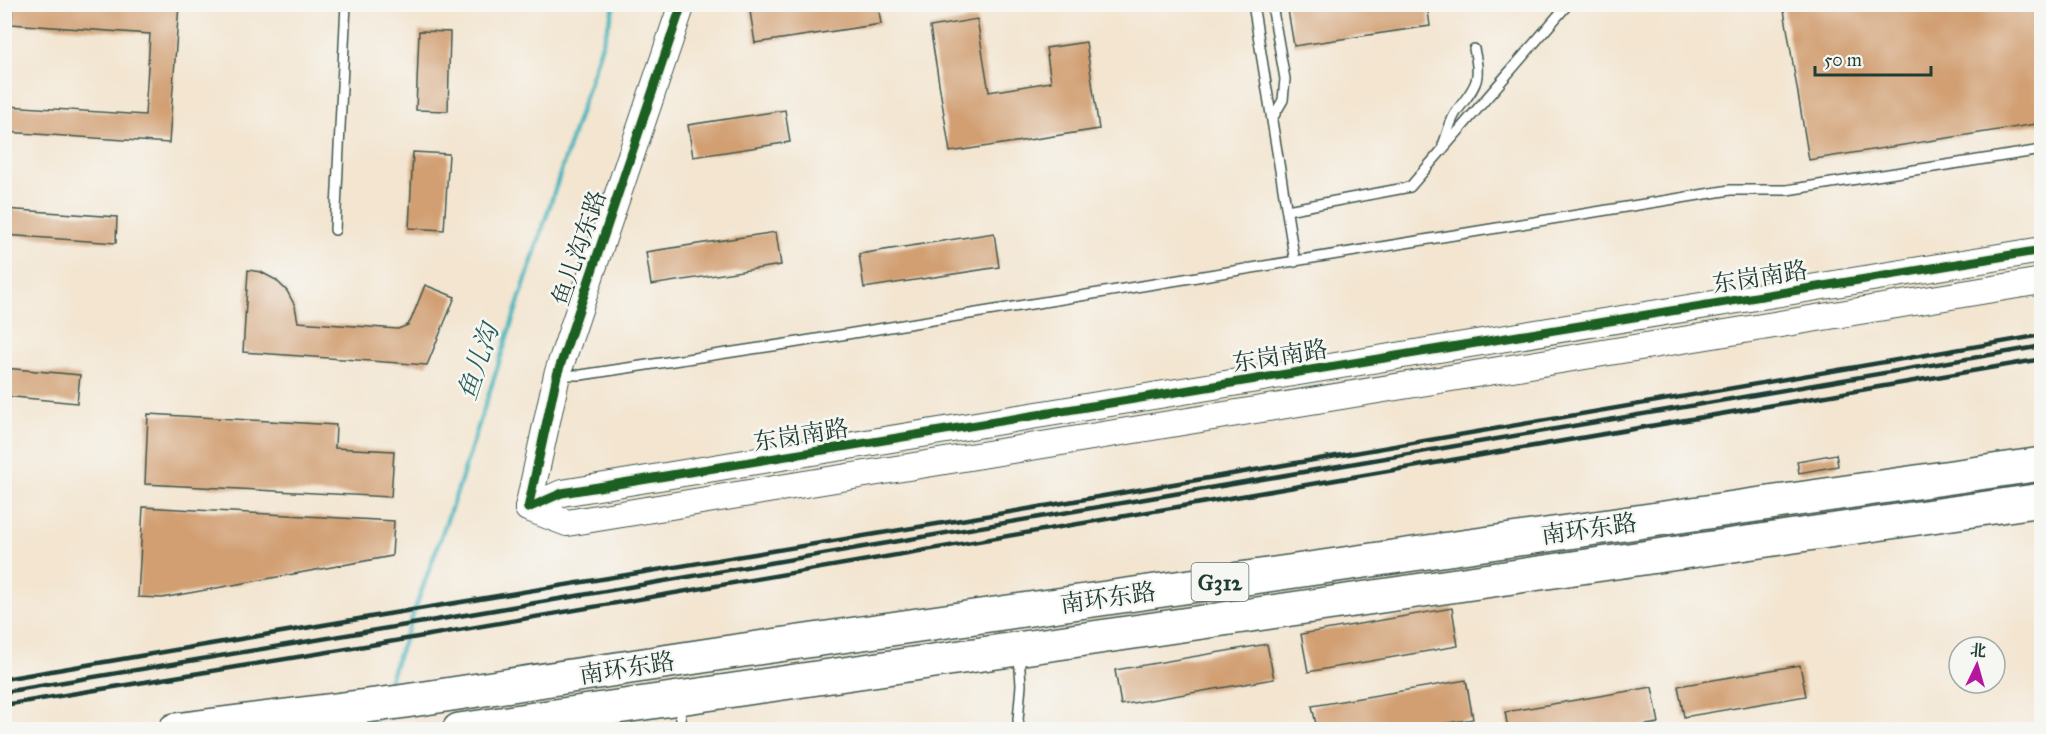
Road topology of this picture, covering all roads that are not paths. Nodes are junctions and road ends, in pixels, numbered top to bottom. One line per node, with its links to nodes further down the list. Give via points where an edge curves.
1 (346, 4): 11 (lane)
2 (682, 4): 15 (street, 鱼儿沟东路)
3 (1253, 4): 7 (lane)
4 (1568, 4): 8 (lane)
5 (1273, 11): 7 (lane, via 1284,79 1283,100)
6 (1474, 49): 8 (lane, via 1477,77 1473,90 1454,116)
7 (1272, 119): 10 (lane)
8 (1442, 150): 10 (lane, via 1410,187)
9 (2042, 150): 13 (lane, via 1787,190 1730,190)
10 (1287, 210): 13 (lane)
11 (334, 230)
12 (2042, 250): 18 (street, 东岗南路, via 562,494)
13 (1295, 262): 15 (lane, via 786,344 581,375)
14 (2042, 281): 18 (street, 东岗南路, via 567,523)
15 (557, 375): 18 (street, 鱼儿沟东路)
16 (2042, 464): 19 (highway, 南环东路 / G312)
17 (2042, 500): 20 (highway, 南环东路 / G312)
18 (528, 508)
19 (1458, 548): 20 (highway); 23 (highway, 南环东路 / G312, via 399,702)
20 (1464, 584): 21 (highway, 南环东路 / G312)
21 (1019, 648): 22 (highway, 南环东路 / G312); 26 (lane)
22 (677, 697): 24 (highway, 南环东路 / G312); 25 (lane)
23 (175, 729)
24 (459, 729)
25 (682, 729)
26 (1020, 729)

